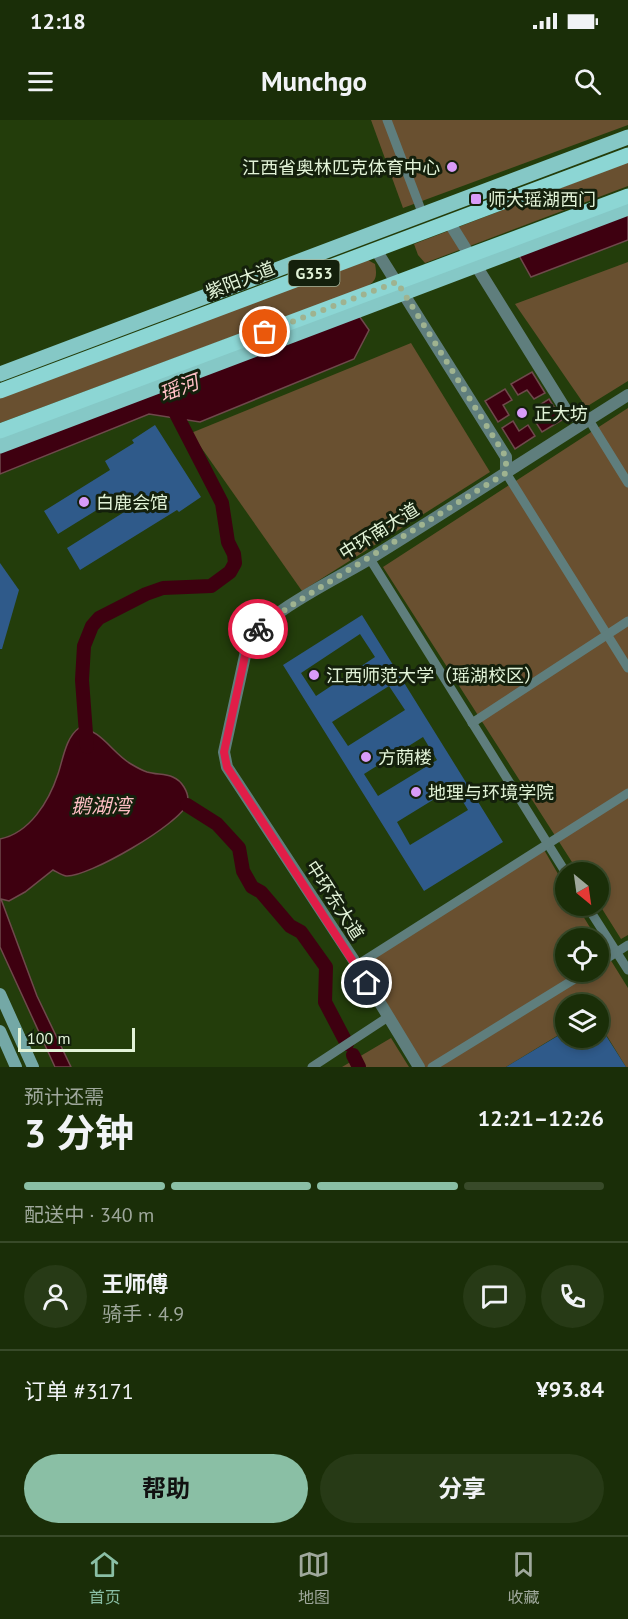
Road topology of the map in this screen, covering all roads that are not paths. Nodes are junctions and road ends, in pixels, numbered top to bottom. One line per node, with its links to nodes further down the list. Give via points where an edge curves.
1 (387, 120): 6 (street)
2 (628, 137): 6 (main road)
3 (628, 154): 7 (highway, 紫阳大道 / G353)
4 (628, 196): 9 (highway, G353)
5 (628, 207): 9 (main road)
6 (423, 215): 11 (main road)
7 (450, 222): 8 (highway, 紫阳大道 / G353); 9 (street)
8 (376, 249): 10 (street); 12 (highway, 紫阳大道 / G353)
9 (473, 260): 10 (highway, G353); 14 (street, via 569,416)
10 (400, 288): 15 (highway, G353); 16 (main road); 17 (street, via 506,457)
11 (0, 374)
12 (0, 391)
13 (628, 395): 14 (street, 中环南大道)
14 (589, 420): 17 (street, 中环南大道); 18 (street)
15 (0, 431)
16 (0, 446)
17 (506, 473): 19 (street, 中环南大道); 21 (street)
18 (628, 483)
19 (370, 558): 23 (street); 24 (street, 中环南大道, via 254,633 248,642)
20 (628, 621): 21 (street)
21 (607, 635): 22 (street); 23 (street)
22 (628, 668)
23 (472, 723): 26 (street)
24 (224, 752): 32 (street, 中环东大道, via 236,783)
25 (628, 793): 26 (street)
26 (548, 845): 27 (street); 32 (street)
27 (559, 862)
28 (594, 916): 30 (street)
29 (628, 945): 30 (street)
30 (617, 952): 31 (street); 33 (street)
31 (609, 957)
32 (357, 965): 36 (street, 中环东大道)
33 (628, 970)
34 (570, 982): 42 (street)
35 (0, 994): 39 (main road)
36 (388, 1017): 40 (street); 41 (street, 中环东大道)
37 (0, 1031): 38 (main road)
38 (16, 1067)
39 (33, 1067)
40 (312, 1067)
41 (419, 1067)
42 (432, 1067)

